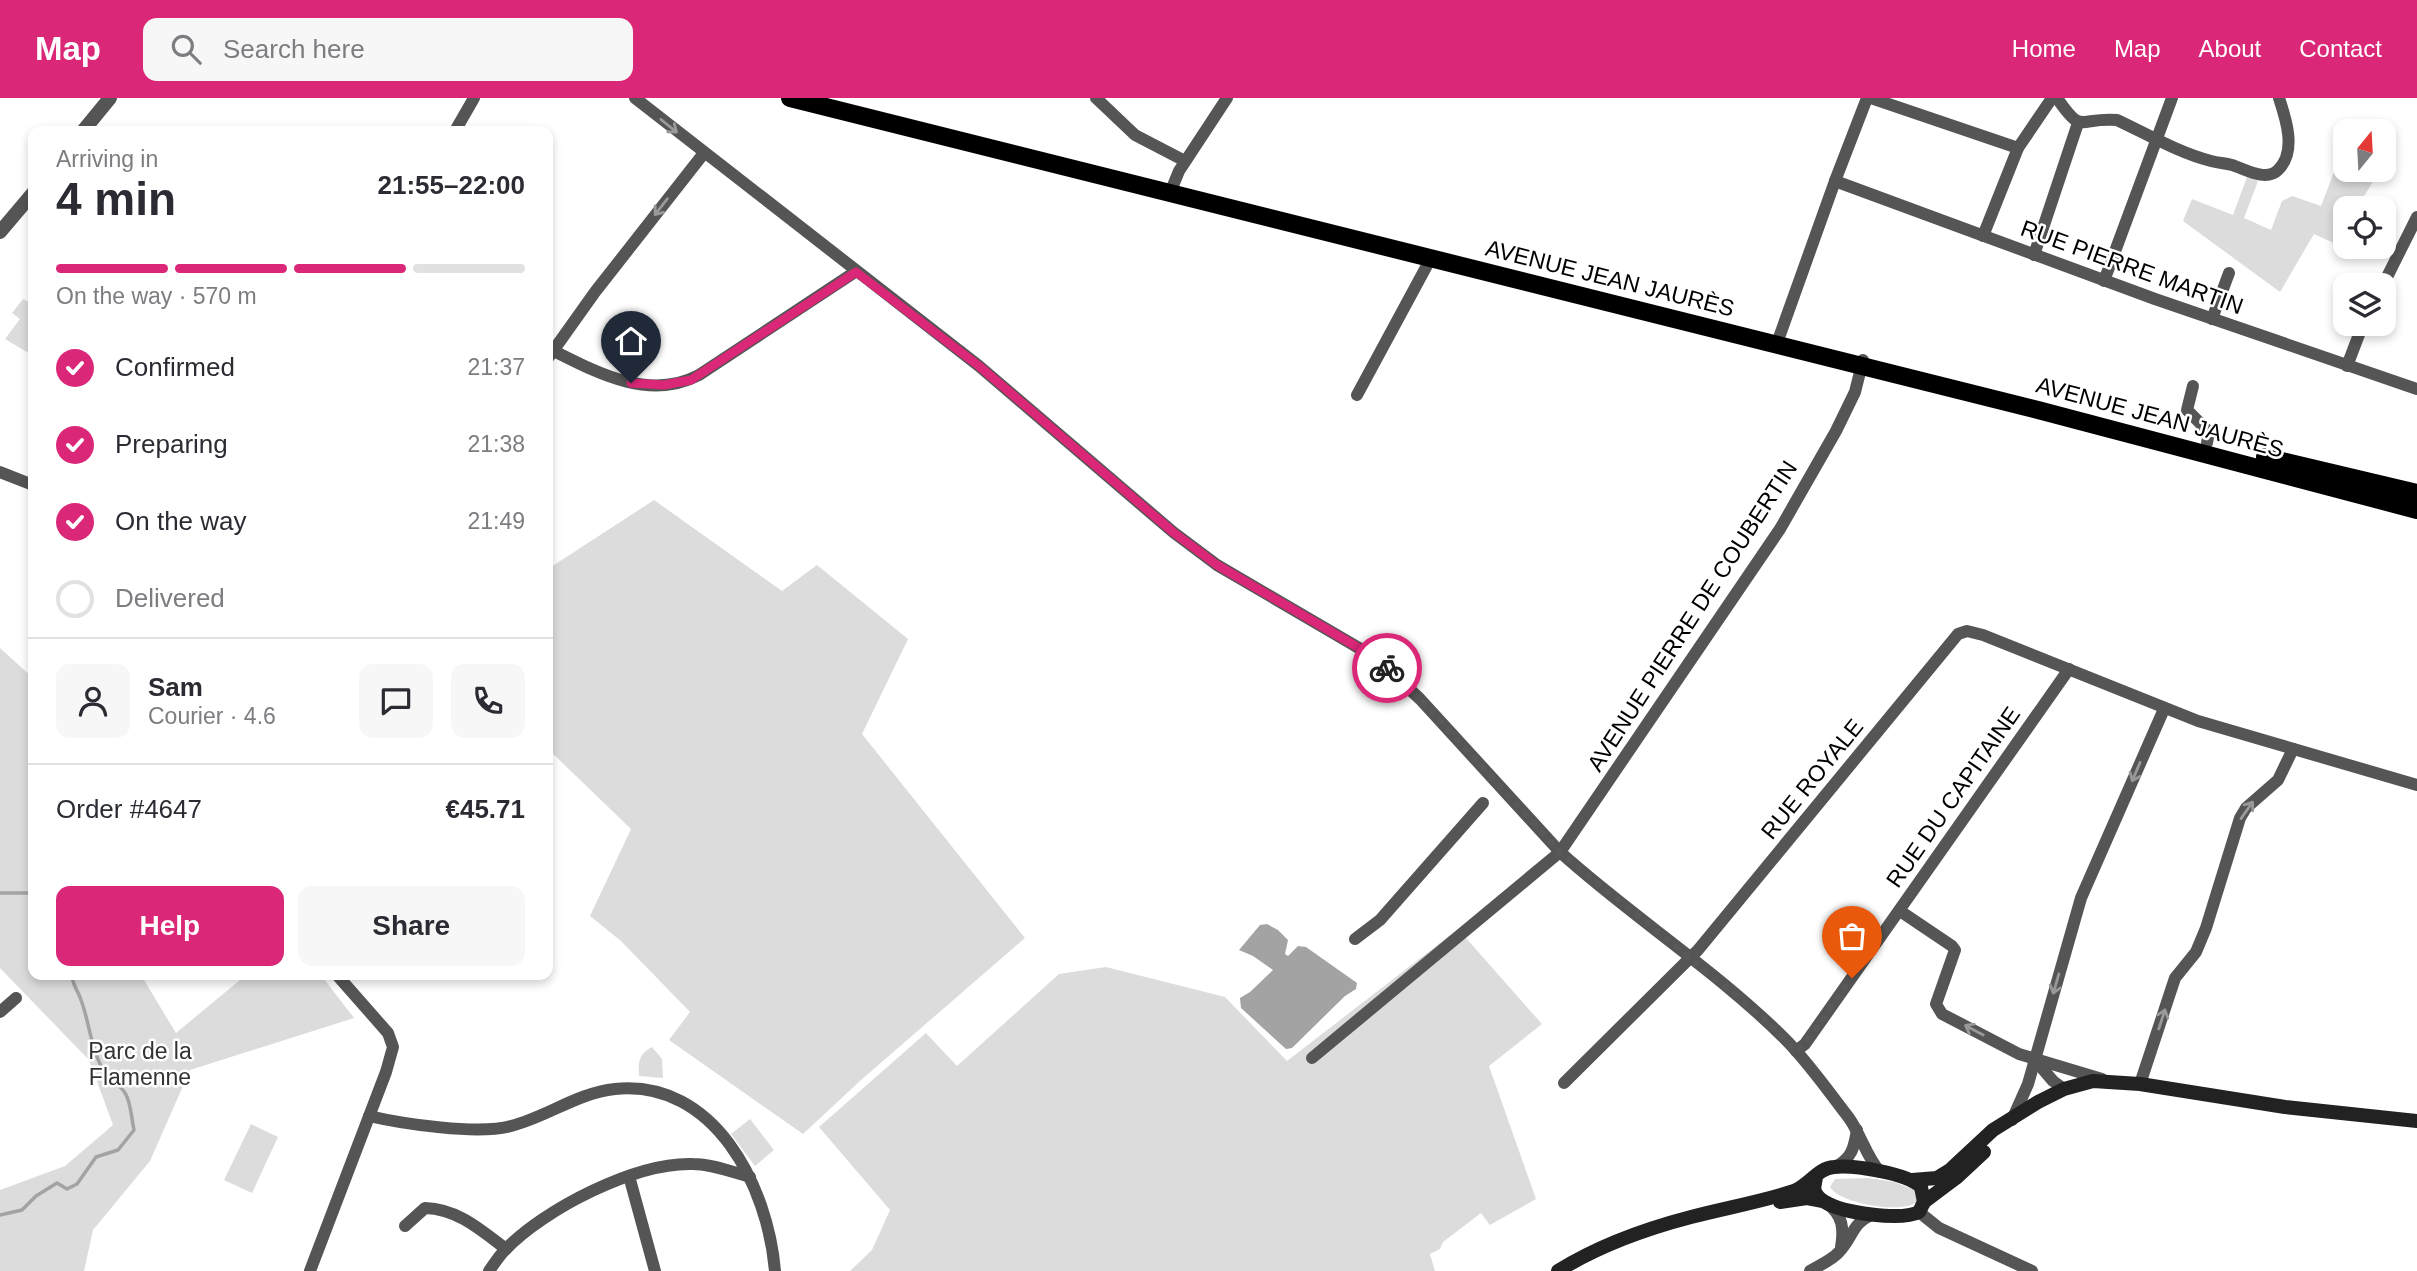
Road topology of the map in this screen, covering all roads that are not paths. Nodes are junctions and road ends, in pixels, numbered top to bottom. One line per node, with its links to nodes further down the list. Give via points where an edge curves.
1 (110, 98): 13 (street)
2 (474, 98): 14 (street)
3 (635, 98): 17 (street, one-way to 17)
4 (790, 98): 20 (main road, AVENUE JEAN JAURÈS)
5 (828, 98): 20 (main road, AVENUE JEAN JAURÈS)
6 (1096, 98): 18 (street, via 1135,135)
7 (1227, 98): 18 (street)
8 (1869, 98): 16 (street); 19 (street)
9 (2054, 98): 12 (street); 16 (street)
10 (2172, 98): 15 (street)
11 (2279, 98): 15 (street, via 2289,141 2278,171 2269,175 2210,161)
12 (2078, 123): 15 (street, via 2117,120); 25 (street)
13 (87, 126)
14 (458, 126)
15 (2156, 138): 31 (street)
16 (2018, 148): 24 (street)
17 (704, 153): 27 (street); 35 (street, one-way to 35)
18 (1185, 161): 20 (street)
19 (1835, 181): 24 (street, RUE PIERRE MARTIN); 34 (street)
20 (1171, 188): 26 (main road, AVENUE JEAN JAURÈS); 30 (main road, AVENUE JEAN JAURÈS)
21 (28, 199): 23 (street)
22 (2417, 217): 29 (street)
23 (0, 232)
24 (1983, 236): 25 (street, RUE PIERRE MARTIN)
25 (2034, 255): 31 (street, RUE PIERRE MARTIN)
26 (1431, 258): 30 (main road, AVENUE JEAN JAURÈS); 41 (street)
27 (856, 272): 36 (street, via 699,376 682,382 648,385 621,381); 52 (street, via 979,366 1173,532 1376,658 1420,699)
28 (2229, 273): 32 (street)
29 (2388, 273)
30 (1524, 275): 34 (main road, AVENUE JEAN JAURÈS)
31 (2104, 281): 32 (street, RUE PIERRE MARTIN)
32 (2212, 319): 38 (street, RUE PIERRE MARTIN)
33 (2358, 336): 38 (street)
34 (1778, 341): 37 (main road, AVENUE JEAN JAURÈS)
35 (553, 347)
36 (553, 354)
37 (1863, 363): 42 (main road, AVENUE JEAN JAURÈS); 46 (main road, AVENUE JEAN JAURÈS); 52 (street, AVENUE PIERRE DE COUBERTIN, via 1836,431 1780,529)
38 (2347, 366): 40 (street, RUE PIERRE MARTIN)
39 (2193, 386): 42 (street, via 2187,410 2210,432)
40 (2417, 389)
41 (1357, 395)
42 (2207, 443): 45 (main road, AVENUE JEAN JAURÈS)
43 (0, 472): 44 (street)
44 (28, 483)
45 (2417, 493)
46 (2417, 510)
47 (2069, 668): 48 (street); 53 (street, RUE DU CAPITAINE); 55 (street, RUE ROYALE, via 1967,631 1958,634)
48 (2164, 709): 49 (street); 61 (street, one-way to 61, via 2081,898)
49 (2292, 749): 50 (street); 64 (street, one-way to 49, via 2175,978 2196,952 2206,928 2240,818 2278,780)
50 (2417, 785)
51 (1483, 803): 54 (street, via 1380,920)
52 (1560, 852): 55 (street); 60 (street, AVENUE PIERRE DE COUBERTIN)
53 (1900, 912): 59 (street, RUE DU CAPITAINE); 61 (street, one-way to 53, via 1938,1010 1936,1004 1955,950)
54 (1355, 939)
55 (1690, 957): 59 (street); 63 (street, RUE ROYALE)
56 (341, 980): 66 (street, via 388,1033 393,1047)
57 (16, 998): 58 (street)
58 (0, 1012)
59 (1796, 1051): 69 (street)
60 (1312, 1058)
61 (2035, 1060): 62 (street); 65 (street); 67 (street)
62 (2105, 1080): 64 (main road); 65 (main road)
63 (1564, 1083)
64 (2140, 1084): 68 (main road, via 2285,1107)
65 (2064, 1089): 67 (main road)
66 (369, 1116): 73 (street, via 494,1129 588,1094 647,1089 688,1104 727,1141); 84 (street)
67 (2012, 1120): 75 (main road, via 1993,1130 1943,1174); 78 (main road, via 2004,1133)
68 (2417, 1121)
69 (1857, 1130): 70 (street, via 1853,1152); 71 (street)
70 (1835, 1167): 71 (main road); 74 (main road)
71 (1880, 1172): 75 (main road)
72 (629, 1176): 73 (street, via 649,1169 706,1164); 81 (street, via 545,1218); 86 (street)
73 (750, 1177): 87 (street, via 761,1201)
74 (1816, 1177): 76 (main road, via 1814,1189); 77 (main road, via 1803,1187)
75 (1912, 1180): 78 (main road, via 1921,1187)
76 (1825, 1202): 77 (main road, via 1807,1198); 79 (main road); 82 (street, via 1841,1218)
77 (1754, 1203): 88 (main road, via 1643,1232)
78 (1922, 1207): 79 (main road, via 1903,1216); 83 (street, via 1939,1228)
79 (1873, 1214): 82 (street, via 1854,1227)
80 (405, 1226): 81 (street, via 425,1208 440,1208 469,1221)
81 (506, 1249): 85 (street)
82 (1841, 1250): 89 (street)
83 (2028, 1269)
84 (310, 1271)
85 (489, 1271)
86 (655, 1271)
87 (775, 1271)
88 (1558, 1271)
89 (1810, 1271)

